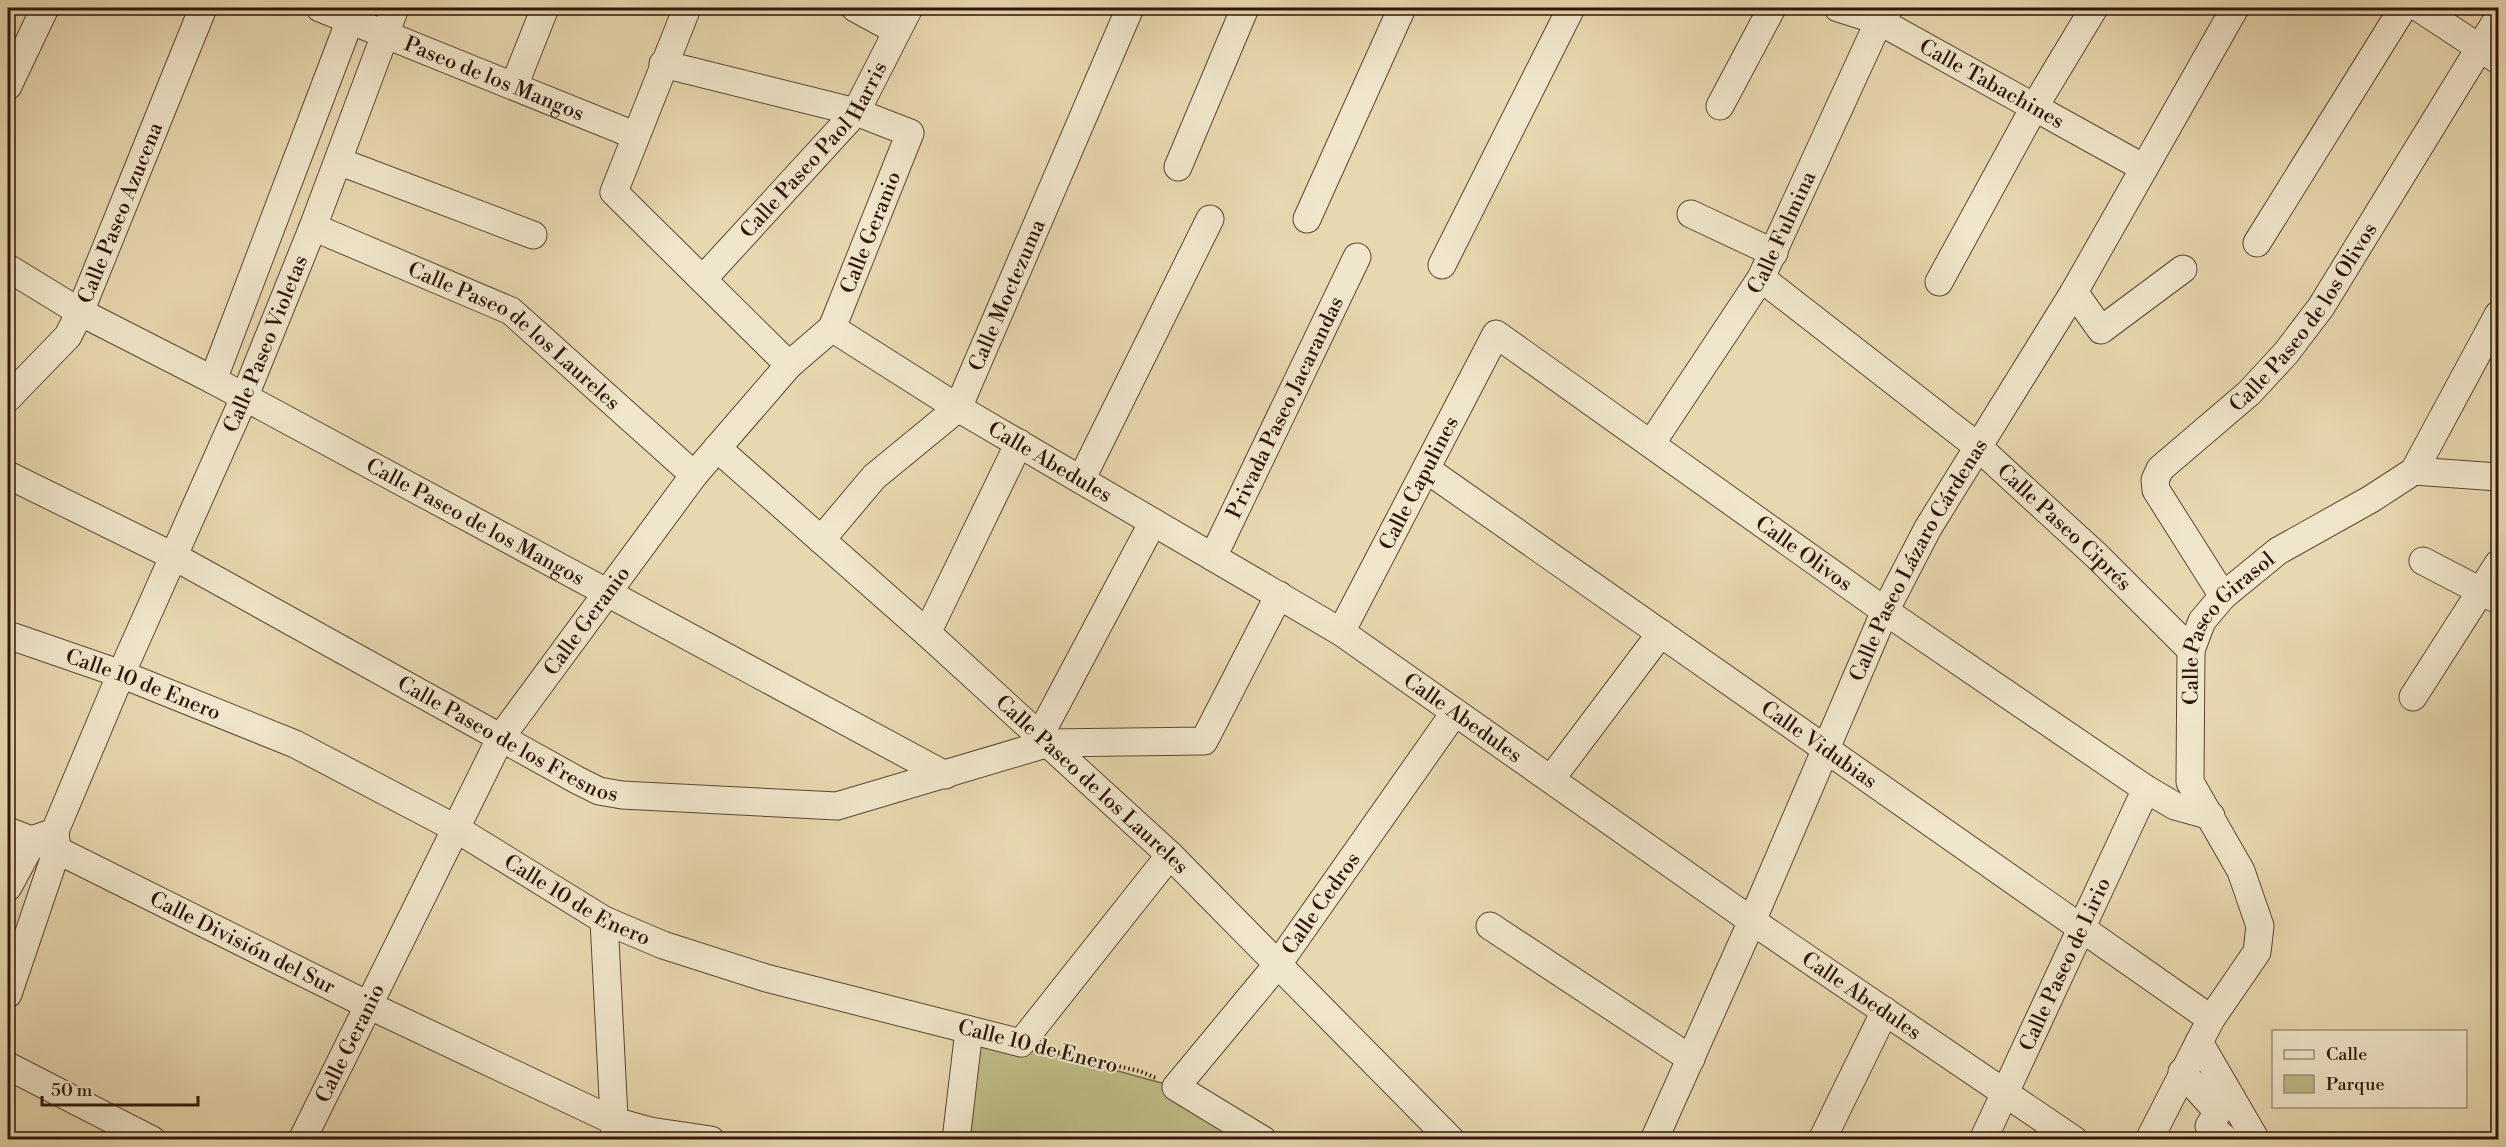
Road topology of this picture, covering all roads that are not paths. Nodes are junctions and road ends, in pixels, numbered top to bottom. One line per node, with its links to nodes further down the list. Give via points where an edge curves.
1 (45, 8): 25 (street)
2 (203, 8): 49 (street, Calle Paseo Azucena)
3 (320, 8): 21 (street, Paseo de los Mangos)
4 (395, 8): 22 (street, Calle Paseo Violetas)
5 (545, 8): 26 (street)
6 (687, 8): 24 (street)
7 (855, 8): 20 (street)
8 (1130, 8): 57 (street, Calle Moctezuma)
9 (1245, 8): 32 (street)
10 (1402, 8): 36 (street)
11 (1571, 8): 42 (street)
12 (1772, 8): 27 (street)
13 (1838, 8): 18 (street, Calle Tabachines)
14 (2094, 8): 28 (street)
15 (2235, 8): 33 (street, Calle Paseo Lázaro Cárdenas)
16 (2403, 8): 39 (street)
17 (2419, 8): 23 (street)
18 (1884, 14): 28 (street, Calle Tabachines); 40 (street, Calle Fulmina)
19 (2499, 18): 23 (street, Calle Paseo de los Olivos)
20 (903, 19): 29 (street, Calle Paseo Paol Harris)
21 (350, 20): 22 (street, Paseo de los Mangos); 54 (street, Calle Paseo Violetas)
22 (384, 33): 26 (street, Paseo de los Mangos); 31 (street, Calle Paseo Violetas)
23 (2490, 55): 76 (street, Calle Paseo de los Olivos, via 2286,353 2249,393 2160,469 2156,489)
24 (663, 64): 29 (street); 30 (street)
25 (8, 86)
26 (514, 86): 30 (street, Paseo de los Mangos)
27 (1720, 106)
28 (2035, 106): 33 (street, Calle Tabachines); 47 (street)
29 (856, 112): 46 (street, Calle Paseo Paol Harris); 51 (street, Calle Geranio, via 910,133)
30 (634, 135): 46 (street, via 614,192)
31 (338, 161): 37 (street, Calle Paseo Violetas); 38 (street)
32 (1178, 167)
33 (2144, 168): 48 (street, Calle Paseo Lázaro Cárdenas)
34 (1691, 214): 40 (street)
35 (1210, 219): 67 (street)
36 (1307, 219)
37 (313, 227): 56 (street, Calle Paseo Violetas); 65 (street, Calle Paseo de los Laureles, via 511,311)
38 (533, 234)
39 (2257, 243)
40 (1774, 253): 45 (street, Calle Fulmina)
41 (1357, 257): 70 (street, Privada Paseo Jacarandas)
42 (1443, 265)
43 (8, 268): 49 (street, Calle Paseo de los Mangos)
44 (2183, 269): 48 (street, via 2101,330)
45 (1761, 278): 59 (street, Calle Fulmina); 60 (street, Calle Paseo Ciprés)
46 (703, 279): 53 (street)
47 (1939, 282)
48 (2074, 292): 60 (street, Calle Paseo Lázaro Cárdenas)
49 (80, 312): 54 (street, Calle Paseo de los Mangos); 55 (street, Calle Paseo Azucena, via 68,336)
50 (2499, 315): 63 (street, Calle Paseo Girasol)
51 (832, 328): 53 (street, Calle Geranio); 57 (street, Calle Abedules)
52 (1496, 334): 59 (street, Calle Olivos); 62 (street, Calle Capulines)
53 (789, 365): 61 (street, Calle Geranio)
54 (213, 380): 56 (street, Calle Paseo de los Mangos)
55 (8, 398)
56 (244, 398): 71 (street, Calle Paseo Violetas); 74 (street, Calle Paseo de los Mangos)
57 (958, 408): 58 (street, Calle Abedules); 69 (street, Calle Moctezuma, via 874,477)
58 (1019, 443): 67 (street, Calle Abedules); 80 (street)
59 (1651, 444): 78 (street, Calle Olivos)
60 (1977, 446): 78 (street, Calle Paseo Lázaro Cárdenas); 83 (street, Calle Paseo Ciprés, via 2097,556)
61 (717, 448): 65 (street, Calle Geranio); 69 (street, Calle Paseo de los Laureles)
62 (1426, 469): 79 (street, Calle Capulines); 81 (street, Calle Vidubias)
63 (2414, 471): 66 (street); 76 (street, Calle Paseo Girasol, via 2278,551)
64 (8, 475): 71 (street, Calle Paseo de los Fresnos)
65 (694, 475): 74 (street, Calle Geranio)
66 (2499, 477)
67 (1081, 480): 68 (street, Calle Abedules)
68 (1153, 522): 70 (street, Calle Abedules); 88 (street)
69 (821, 540): 80 (street, Calle Paseo de los Laureles)
70 (1213, 556): 75 (street, Calle Abedules)
71 (175, 557): 84 (street, Calle Paseo Violetas); 87 (street, Calle Paseo de los Fresnos)
72 (2423, 561): 77 (street)
73 (2499, 564): 77 (street)
74 (608, 593): 87 (street, Calle Geranio); 90 (street, Calle Paseo de los Mangos)
75 (1279, 595): 79 (street, Calle Abedules); 88 (street, via 1204,741)
76 (2223, 596): 83 (street, Calle Paseo Girasol, via 2202,621)
77 (2490, 597): 85 (street)
78 (1885, 611): 89 (street, Calle Paseo Lázaro Cárdenas); 92 (street, Calle Olivos)
79 (1341, 632): 86 (street, Calle Abedules)
80 (927, 633): 88 (street, Calle Paseo de los Laureles)
81 (1661, 633): 89 (street, Calle Vidubias); 91 (street)
82 (8, 635): 84 (street, Calle 10 de Enero)
83 (2191, 650): 93 (street, Calle Paseo Girasol, via 2190,782)
84 (121, 674): 94 (street, Calle 10 de Enero, via 294,744); 96 (street, Calle Paseo Violetas)
85 (2413, 697)
86 (1455, 712): 91 (street, Calle Abedules); 103 (street, Calle Cedros)
87 (501, 737): 90 (street, Calle Paseo de los Fresnos, via 599,791 622,795 837,806); 94 (street, Calle Geranio)
88 (1045, 739): 90 (street, Calle Paseo de los Fresnos); 97 (street, Calle Paseo de los Laureles)
89 (1824, 748): 100 (street, Calle Paseo Lázaro Cárdenas); 102 (street, Calle Vidubias)
90 (945, 775)
91 (1551, 779): 100 (street, Calle Abedules)
92 (2146, 789): 93 (street, Calle Olivos, via 2175,806); 102 (street, Calle Paseo de Lirio)
93 (2211, 816): 108 (street, Calle Paseo Girasol, via 2241,871 2260,926 2258,952)
94 (455, 828): 99 (street, Calle 10 de Enero); 105 (street, Calle Geranio)
95 (8, 831): 96 (street, Calle División del Sur)
96 (49, 840): 98 (street); 104 (street); 105 (street, Calle División del Sur)
97 (1170, 855): 103 (street, Calle Paseo de los Laureles); 107 (street, Calle 10 de Enero, via 1021,1043)
98 (8, 887)
99 (604, 920): 107 (street, Calle 10 de Enero, via 663,945 766,978); 113 (street)
100 (1752, 921): 106 (street, Calle Abedules); 109 (street, Calle Paseo Lázaro Cárdenas)
101 (1490, 926): 109 (street)
102 (2082, 928): 108 (street, Calle Vidubias); 112 (street, Calle Paseo de Lirio)
103 (1278, 964): 119 (street, Calle Cedros, via 1176,1087); 120 (street, Calle Paseo de los Laureles)
104 (8, 994)
105 (368, 1005): 113 (street, Calle División del Sur); 116 (street, Calle Geranio)
106 (1885, 1011): 112 (street, Calle Abedules); 122 (street)
107 (969, 1030): 118 (street)
108 (2205, 1030): 111 (street, Calle Paseo Girasol); 126 (street)
109 (1691, 1059): 121 (street, Calle Paseo Lázaro Cárdenas)
110 (8, 1066): 115 (street)
111 (2182, 1072): 114 (street, via 2218,1112 2209,1126); 125 (street, Calle Paseo Girasol)
112 (2005, 1093): 123 (street, Calle Paseo de Lirio); 124 (street, Calle Abedules)
113 (614, 1130): 117 (street, Calle División del Sur)
114 (2224, 1138)
115 (152, 1140)
116 (302, 1140)
117 (711, 1140)
118 (956, 1140)
119 (1263, 1140)
120 (1450, 1140)
121 (1654, 1140)
122 (1822, 1140)
123 (1983, 1140)
124 (2074, 1140)
125 (2149, 1140)
126 (2256, 1140)

